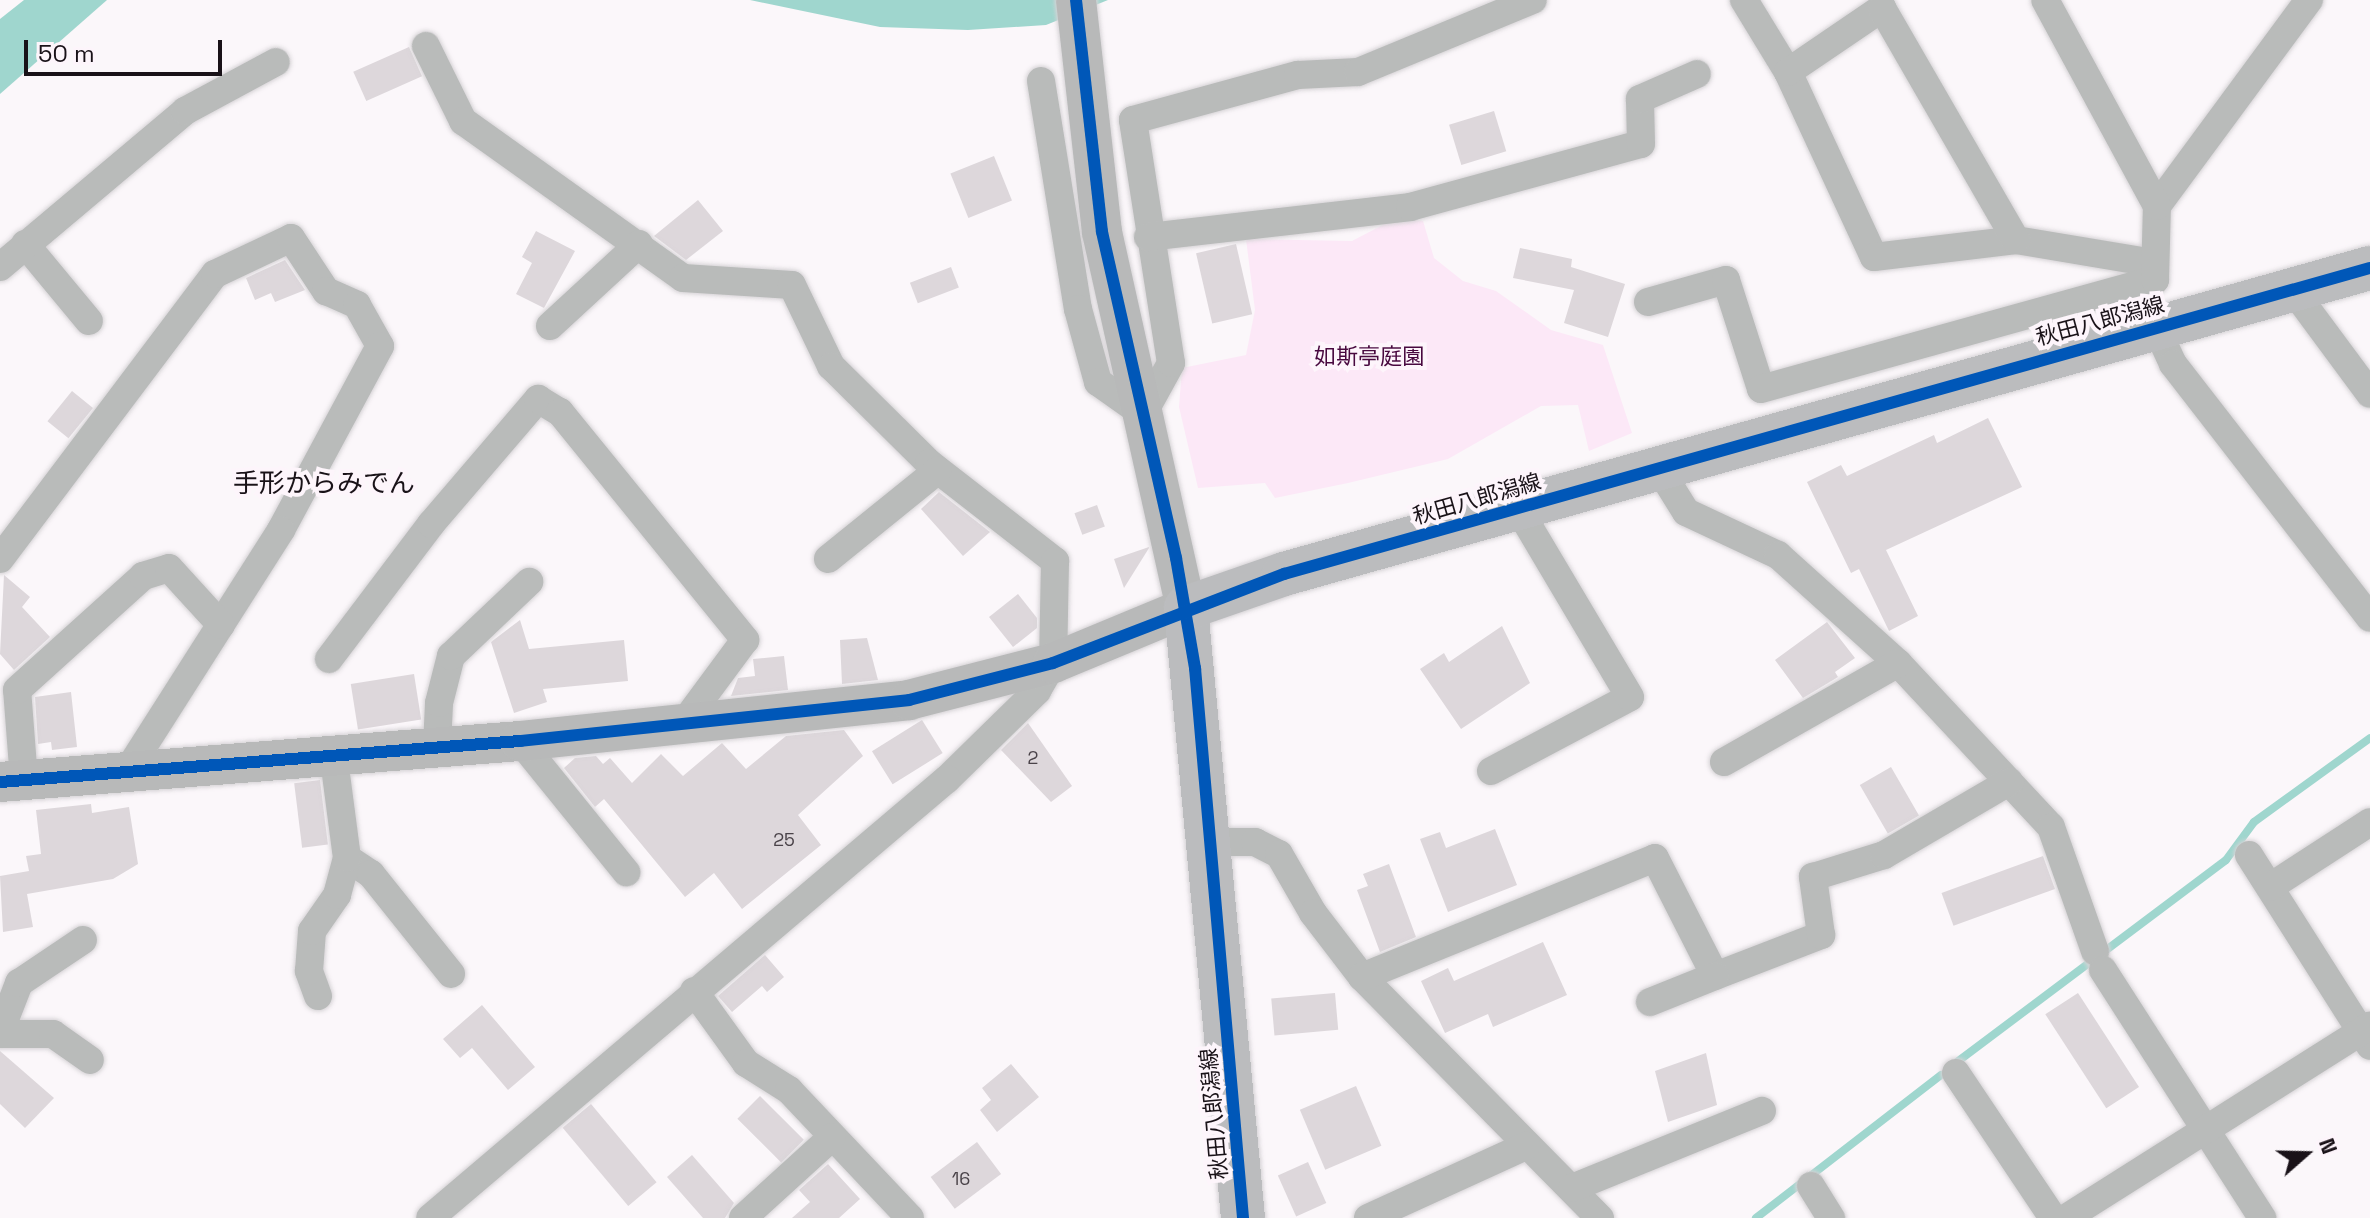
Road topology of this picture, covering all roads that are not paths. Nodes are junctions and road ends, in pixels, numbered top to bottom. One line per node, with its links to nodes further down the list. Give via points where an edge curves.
1 (1076, 0): 27 (street, via 1102,232)
2 (1533, 0): 12 (street, via 1358,72 1298,75 1133,120)
3 (1744, 0): 8 (street)
4 (2045, 0): 11 (street)
5 (2309, 0): 11 (street)
6 (426, 46): 15 (street, via 463,121)
7 (276, 62): 14 (street, via 185,111)
8 (1788, 72): 13 (street, via 1874,257); 13 (street, via 1882,8)
9 (1697, 74): 12 (street, via 1640,99 1641,144 1410,207)
10 (1041, 81): 27 (street, via 1078,309 1098,382)
11 (2157, 206): 16 (street)
12 (1148, 237): 27 (street, via 1171,363)
13 (2016, 240): 16 (street)
14 (25, 244): 17 (street); 22 (street)
15 (639, 244): 23 (street); 29 (street, via 683,278 792,285 831,366)
16 (2154, 263): 21 (street, via 2155,280)
17 (0, 267)
18 (2370, 268): 19 (main road, 秋田八郎潟線)
19 (2293, 290): 24 (main road, 秋田八郎潟線); 26 (street)
20 (1648, 302): 21 (street, via 1726,280 1761,389)
21 (2024, 316): 25 (street)
22 (89, 321)
23 (550, 326)
24 (2156, 327): 25 (main road, 秋田八郎潟線); 35 (street, via 2173,364)
25 (2035, 360): 28 (main road, 秋田八郎潟線)
26 (2370, 394)
27 (1143, 414): 34 (street)
28 (1658, 467): 30 (main road, 秋田八郎潟線); 39 (street, via 1686,512 1778,555)
29 (938, 470): 32 (street); 38 (street, via 1055,561)
30 (1518, 508): 34 (main road, 秋田八郎潟線); 45 (street, via 1630,697)
31 (0, 559): 36 (street, via 215,274 291,238 326,291 357,305 380,346 281,530)
32 (828, 559)
33 (529, 582): 42 (street, via 451,656 439,703)
34 (1186, 608): 38 (street); 50 (main road, 秋田八郎潟線)
35 (2370, 618)
36 (221, 625): 46 (street); 47 (street, via 169,568 143,576 17,690)
37 (329, 659): 40 (street, via 431,524 538,399 560,412 745,640)
38 (1053, 663): 40 (street, via 909,700); 59 (street, via 1037,691 947,779)
39 (1898, 663): 44 (street); 48 (street)
40 (682, 725): 41 (street)
41 (520, 741): 42 (street); 53 (street)
42 (437, 746): 43 (street)
43 (333, 752): 46 (street); 52 (street)
44 (1724, 762)
45 (1491, 771)
46 (127, 772): 47 (street)
47 (12, 781)
48 (2009, 782): 57 (street, via 1884,855 1813,877 1821,935); 67 (street, via 2051,827 2099,960)
49 (2370, 822): 54 (street)
50 (1211, 842): 58 (street, via 1255,842 1279,854 1313,913); 75 (main road, 秋田八郎潟線)
51 (2249, 855): 54 (street)
52 (347, 858): 56 (street, via 371,874); 60 (street, via 337,895 312,931 309,971)
53 (626, 872)
54 (2270, 887): 63 (street)
55 (83, 940): 62 (street, via 19,983)
56 (451, 974)
57 (1715, 976): 58 (street, via 1655,858); 61 (street)
58 (1362, 977): 69 (street)
59 (694, 991): 68 (street, via 746,1063 789,1090); 72 (street)
60 (318, 996)
61 (1650, 1002)
62 (0, 1033): 64 (street, via 53,1034)
63 (2367, 1034): 67 (street)
64 (90, 1060)
65 (1956, 1073): 79 (street)
66 (1762, 1111): 71 (street)
67 (2209, 1129): 80 (street); 81 (street)
68 (832, 1137): 73 (street); 74 (street)
69 (1526, 1146): 71 (street); 76 (street)
70 (1811, 1186): 78 (street)
71 (1572, 1188): 77 (street)
72 (430, 1218)
73 (743, 1218)
74 (910, 1218)
75 (1243, 1218)
76 (1368, 1218)
77 (1600, 1218)
78 (1831, 1218)
79 (2053, 1218)
80 (2066, 1218)
81 (2262, 1218)

